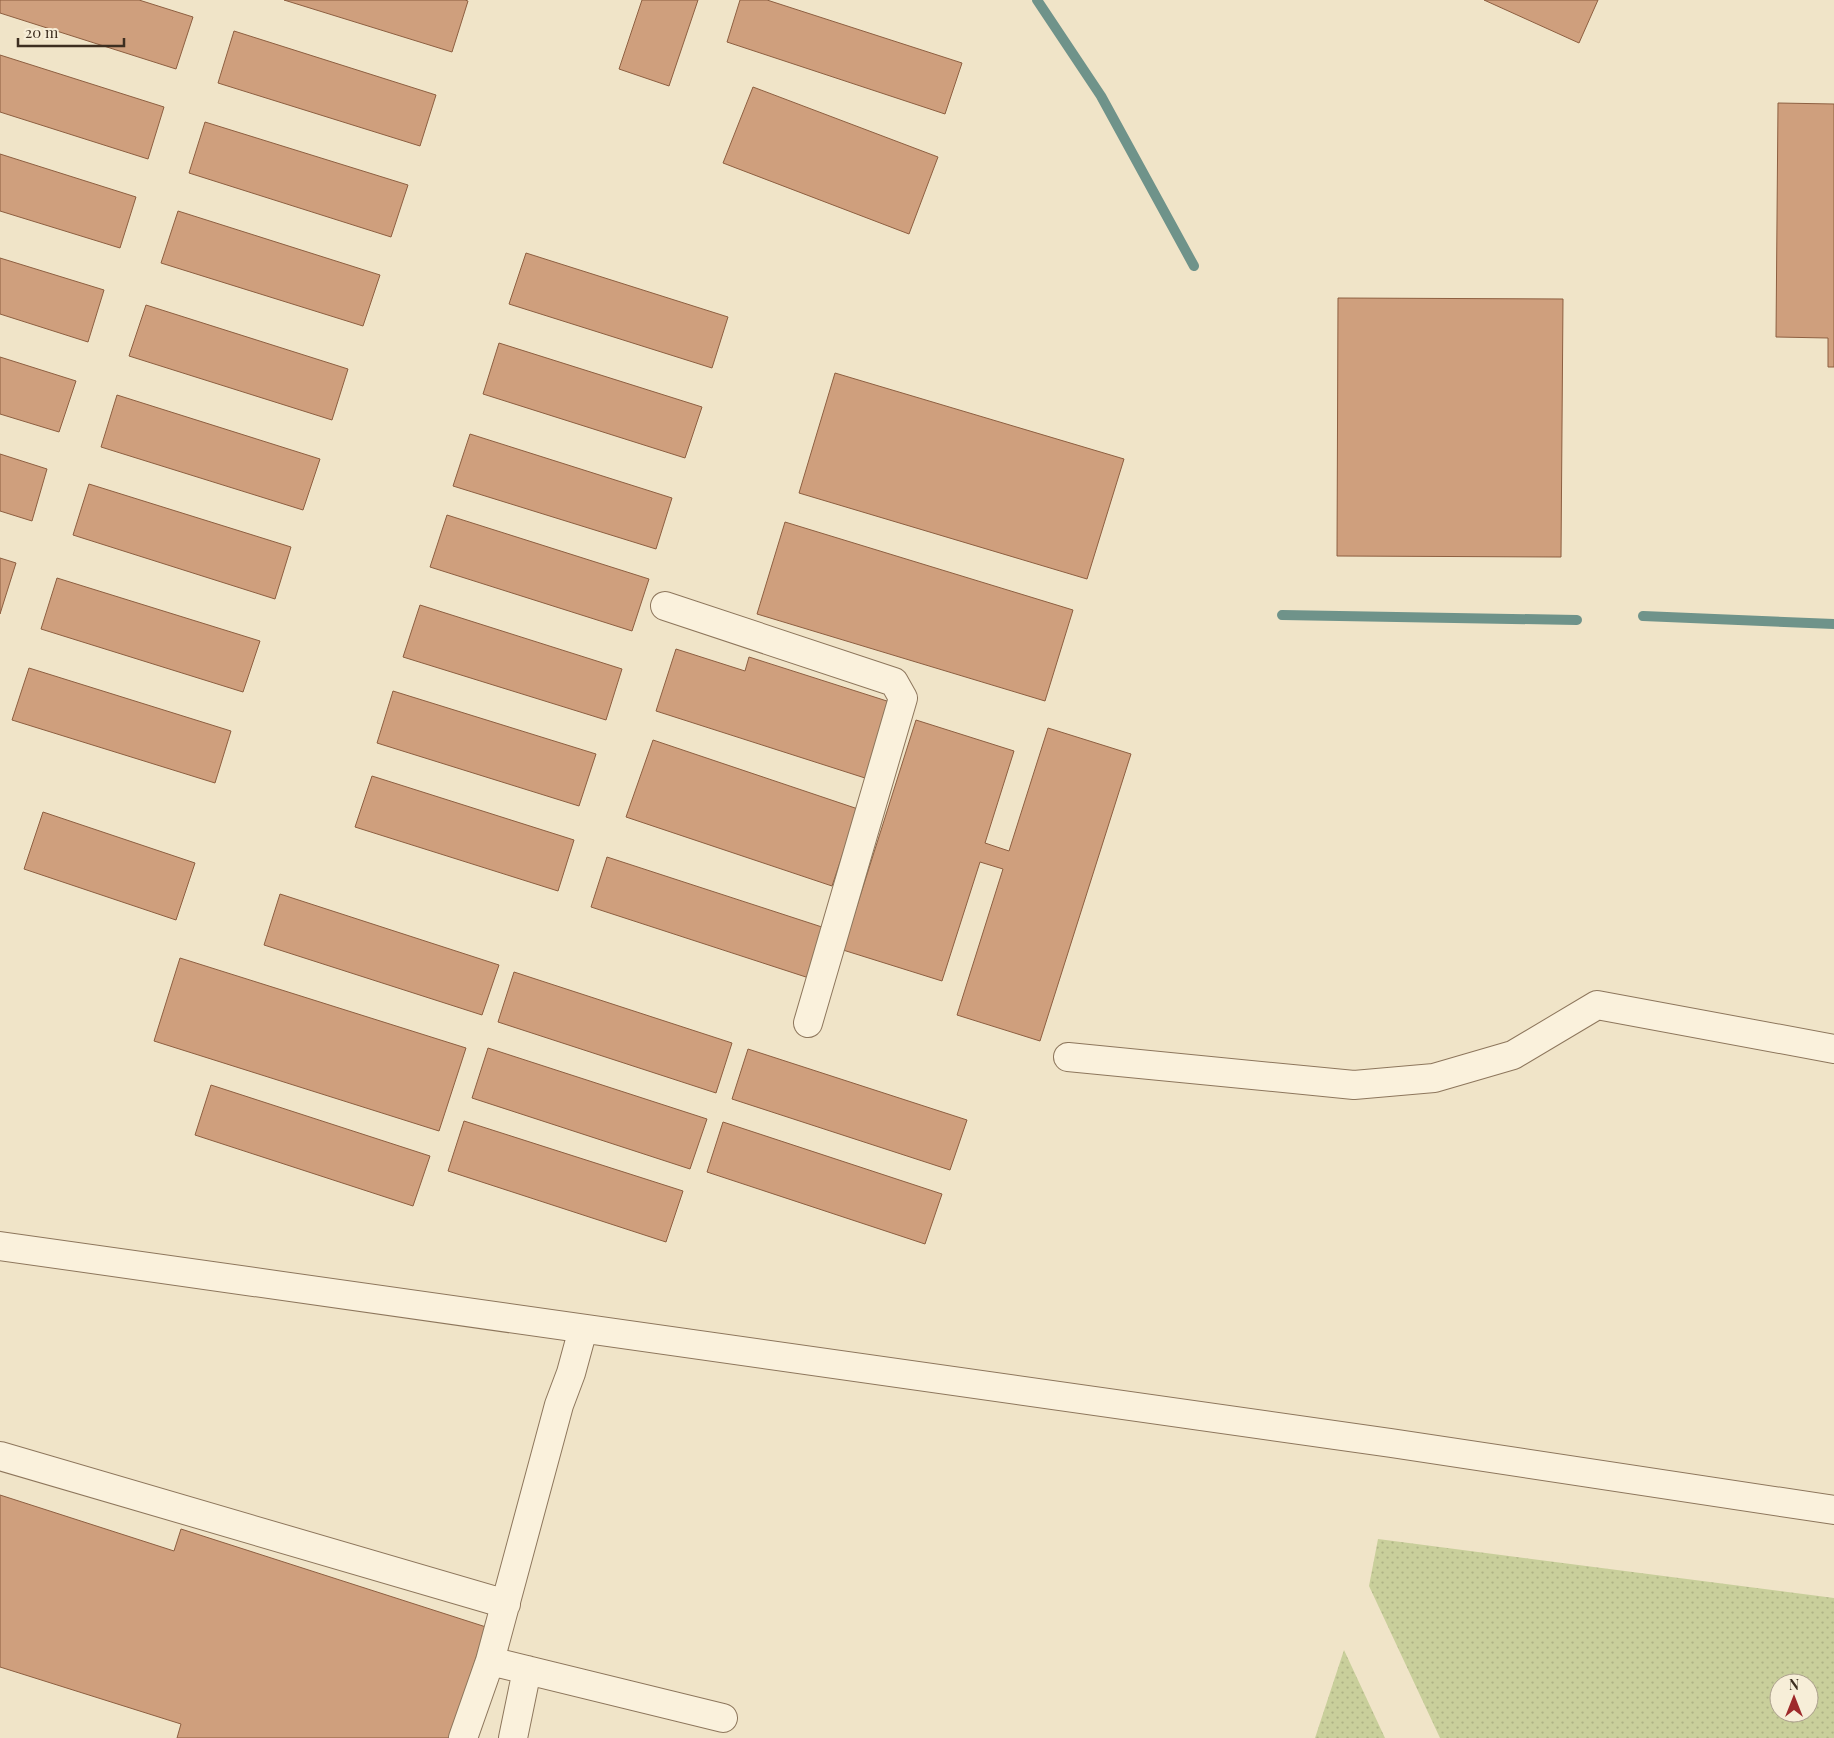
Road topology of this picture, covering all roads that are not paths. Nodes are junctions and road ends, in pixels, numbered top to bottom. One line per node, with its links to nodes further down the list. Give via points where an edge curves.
1 (665, 606): 2 (street, via 894,682 903,698)
2 (808, 1023)
3 (1834, 1049): 4 (street, via 1597,1005 1513,1055 1434,1078 1354,1085)
4 (1068, 1057)
5 (0, 1246): 6 (street)
6 (583, 1329): 8 (street, via 1391,1443); 9 (street, via 559,1404)
7 (0, 1456): 9 (street)
8 (1834, 1510)
9 (506, 1604): 10 (street)
10 (490, 1661): 11 (street); 13 (street)
11 (527, 1670): 12 (street); 14 (street)
12 (723, 1718)
13 (463, 1738)
14 (513, 1738)

